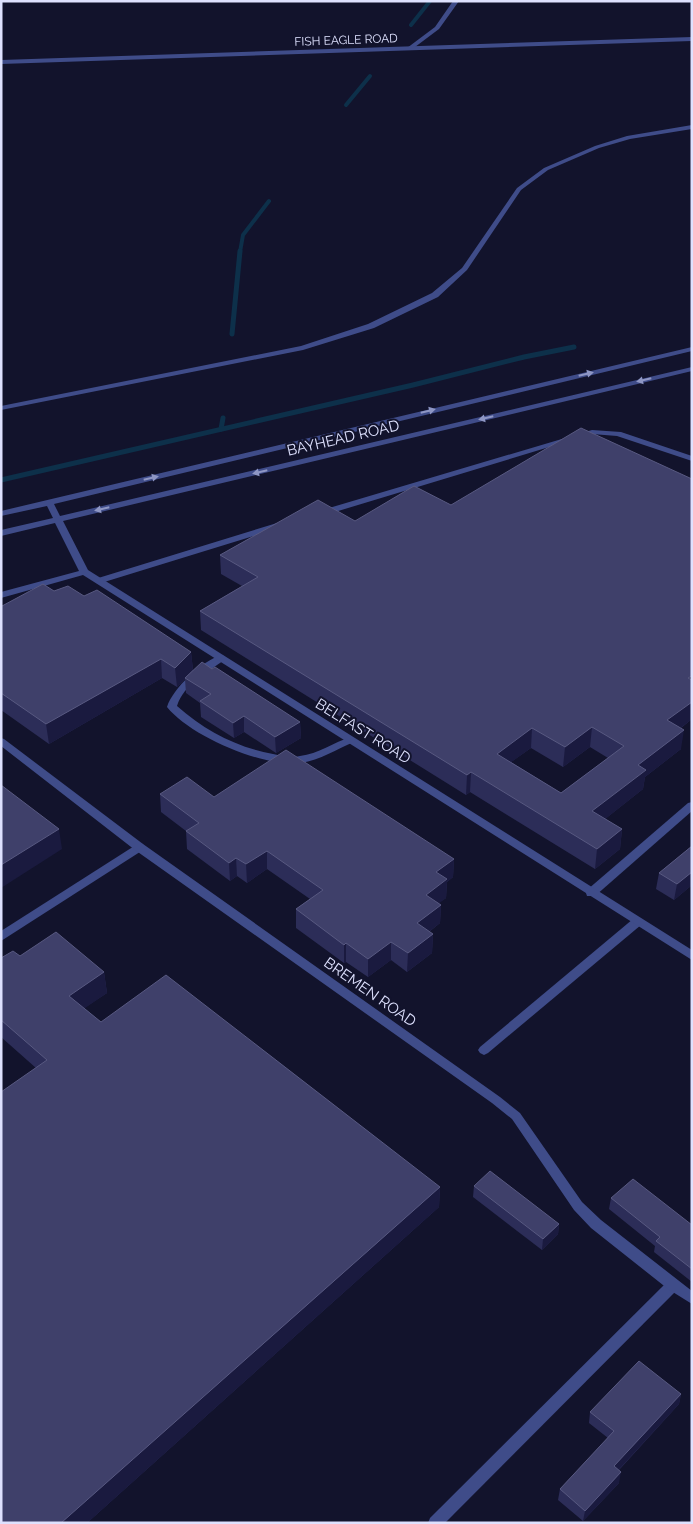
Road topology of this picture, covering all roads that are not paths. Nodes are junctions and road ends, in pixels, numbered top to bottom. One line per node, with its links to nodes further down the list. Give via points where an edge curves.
1 (456, 1): 3 (street, via 437,28)
2 (692, 39): 3 (street, FISH EAGLE ROAD)
3 (409, 49): 4 (street, FISH EAGLE ROAD)
4 (1, 62)
5 (692, 127): 8 (street, via 629,137 546,169 519,188 465,269 435,296 371,326 303,348)
6 (692, 349): 10 (street, BAYHEAD ROAD, one-way to 6)
7 (692, 369): 13 (street, BAYHEAD ROAD, one-way to 13)
8 (1, 408)
9 (692, 459): 12 (street, via 618,434 592,432)
10 (49, 502): 11 (street, BAYHEAD ROAD); 13 (street)
11 (1, 514)
12 (317, 514)
13 (58, 520): 15 (street, BAYHEAD ROAD); 16 (street)
14 (289, 523): 17 (street)
15 (1, 533)
16 (84, 572): 17 (street, BELFAST ROAD); 18 (street)
17 (98, 580): 19 (street, BELFAST ROAD)
18 (1, 595)
19 (221, 658): 20 (street, BELFAST ROAD); 20 (street, via 180,690 172,707 216,740 244,751 286,760 303,759)
20 (351, 740): 24 (street, BELFAST ROAD)
21 (1, 741): 23 (street, BREMEN ROAD)
22 (692, 805): 24 (street)
23 (139, 847): 26 (street); 29 (street, BREMEN ROAD, via 516,1116 578,1206)
24 (591, 893): 25 (street, BELFAST ROAD)
25 (637, 922): 27 (street, BELFAST ROAD); 28 (street)
26 (1, 937)
27 (692, 956)
28 (484, 1050)
29 (673, 1285): 30 (street, BREMEN ROAD); 31 (street)
30 (692, 1298)
31 (435, 1523)

